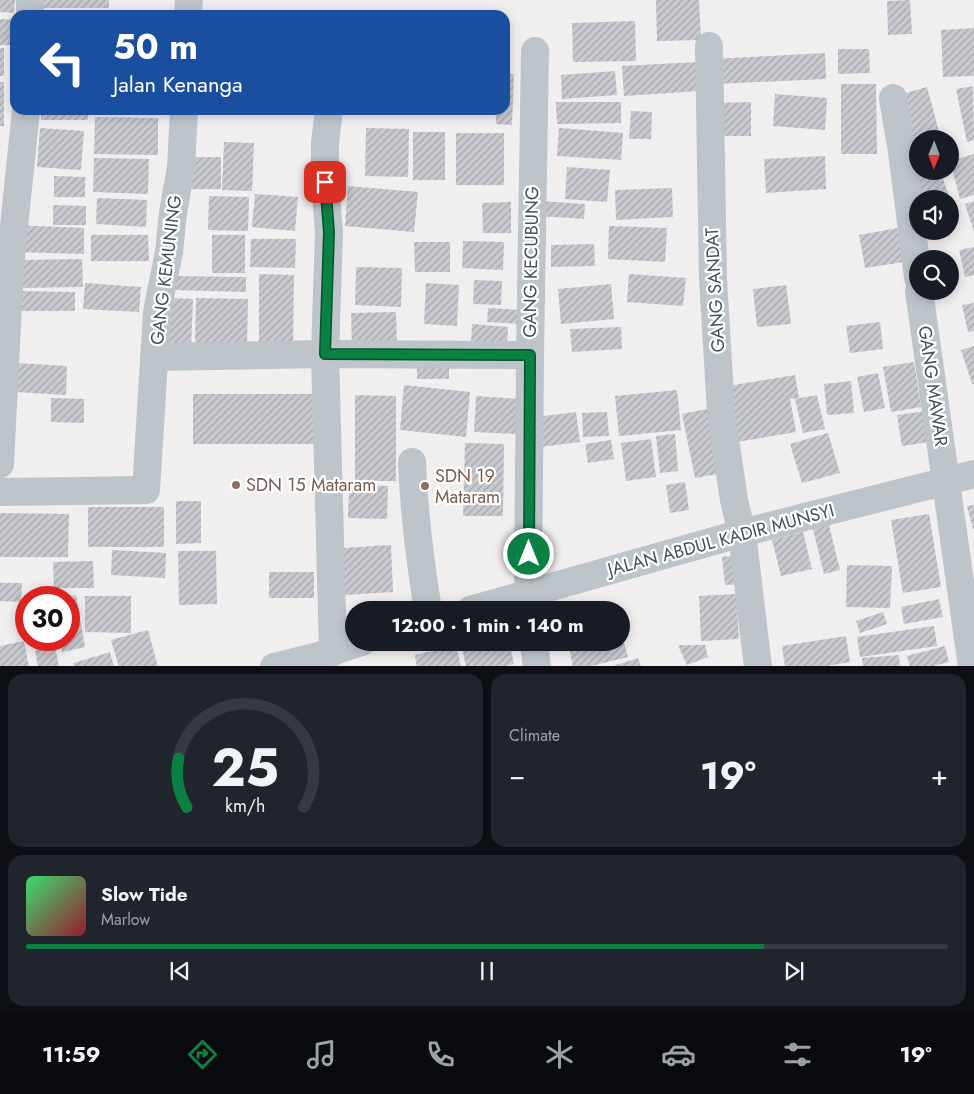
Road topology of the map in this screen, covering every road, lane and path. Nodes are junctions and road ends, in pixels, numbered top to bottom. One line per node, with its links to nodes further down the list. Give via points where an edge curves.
1 (709, 46): 17 (street, GANG SANDAT, via 713,279 721,412)
2 (535, 51): 10 (street, GANG KECUBUNG)
3 (893, 98): 7 (street)
4 (25, 115): 13 (street, via 10,266)
5 (184, 115): 11 (street, GANG KEMUNING, via 181,167 159,297)
6 (328, 115): 9 (street, via 325,143 329,232)
7 (915, 250)
8 (920, 300): 15 (street, GANG MAWAR)
9 (325, 354): 10 (street); 11 (street); 23 (street)
10 (530, 355): 19 (street, GANG KECUBUNG)
11 (156, 357): 16 (street, GANG KEMUNING, via 146,490)
12 (412, 462): 18 (street, via 414,510)
13 (0, 464)
14 (974, 474): 15 (street, JALAN ABDUL KADIR MUNSYI)
15 (947, 481): 17 (street, JALAN ABDUL KADIR MUNSYI); 27 (street, GANG MAWAR)
16 (0, 492)
17 (742, 532): 20 (street, JALAN ABDUL KADIR MUNSYI); 26 (street, GANG SANDAT)
18 (426, 601)
19 (529, 601)
20 (532, 601)
21 (345, 649): 23 (street)
22 (535, 651): 25 (street)
23 (323, 658): 24 (street)
24 (274, 666)
25 (537, 666)
26 (758, 666)
27 (972, 666)

